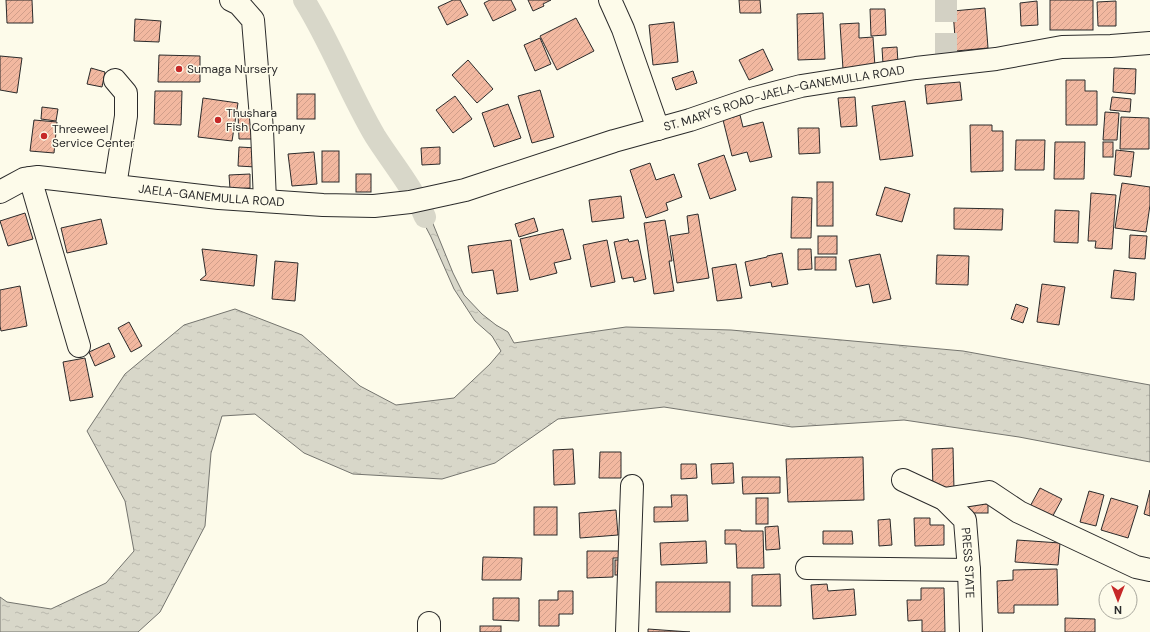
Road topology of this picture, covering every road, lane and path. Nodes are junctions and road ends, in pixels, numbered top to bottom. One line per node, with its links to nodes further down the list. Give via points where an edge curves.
1 (231, 0): 10 (street, via 240,4 253,20)
2 (610, 0): 5 (street, via 623,29)
3 (1150, 43): 5 (street, ST. MARY'S ROAD-JAELA-GANEMULLA ROAD, via 1062,47 996,59 916,68 801,86)
4 (115, 80): 7 (street, via 126,93 126,116)
5 (658, 129): 9 (street, ST. MARY'S ROAD-JAELA-GANEMULLA ROAD, via 465,190)
6 (30, 178): 7 (street, JAELA-GANEMULLA ROAD); 8 (street, JAELA-GANEMULLA ROAD); 11 (street)
7 (115, 186): 10 (street, JAELA-GANEMULLA ROAD)
8 (0, 192)
9 (418, 200): 10 (street, JAELA-GANEMULLA ROAD, via 374,206)
10 (265, 201)
11 (79, 346)
12 (903, 480): 14 (street, PRESS STATE)
13 (632, 486): 18 (street)
14 (944, 499): 16 (street, PRESS STATE, via 964,520); 17 (street, via 989,492 1019,512 1136,567)
15 (807, 568): 16 (street)
16 (969, 570): 19 (street, PRESS STATE)
17 (1150, 570)
18 (627, 632)
19 (971, 632)

